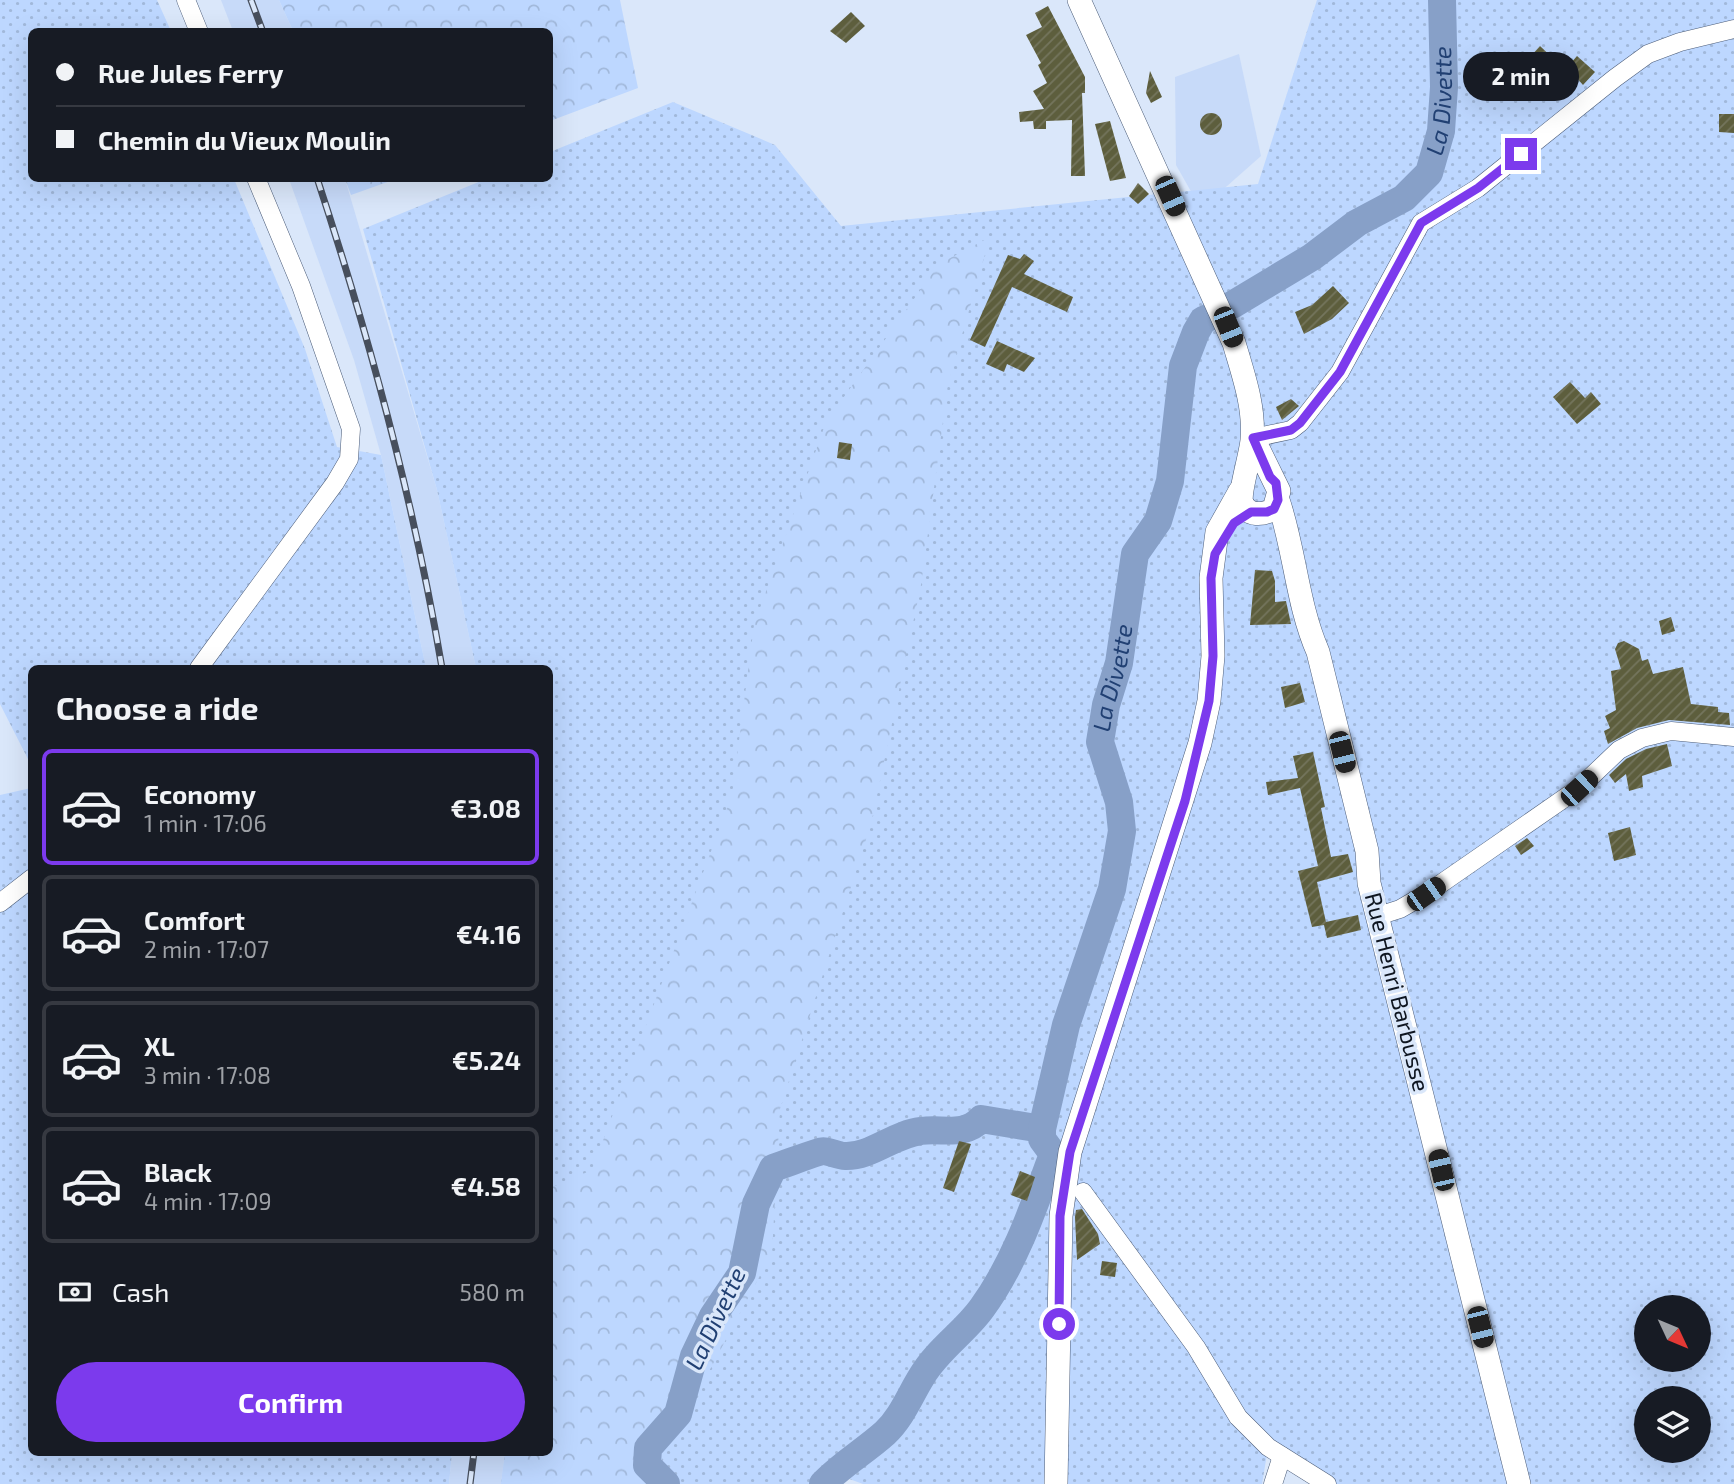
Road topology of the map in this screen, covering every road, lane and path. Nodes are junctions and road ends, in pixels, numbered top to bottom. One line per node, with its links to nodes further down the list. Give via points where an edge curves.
1 (186, 0): 3 (street)
2 (1079, 0): 6 (main road, via 1221,311 1247,389)
3 (197, 28)
4 (1734, 29): 6 (street, via 1648,54 1478,188 1421,223 1332,383 1291,430)
5 (259, 182): 11 (street, via 339,389 352,443 335,483)
6 (1253, 438): 7 (main road); 8 (main road)
7 (1270, 477): 8 (main road, via 1262,474); 9 (main road, via 1279,491)
8 (1243, 485): 9 (main road, via 1243,506); 10 (main road, via 1217,532)
9 (1266, 508): 10 (main road, via 1234,523); 15 (main road, Rue Henri Barbusse, via 1291,543 1305,623 1321,665 1367,851)
10 (1215, 554): 18 (main road, via 1211,578 1213,656 1200,743 1070,1152 1060,1216)
11 (201, 665)
12 (1734, 737): 15 (street, via 1671,731 1642,738 1619,750 1579,788 1426,894)
13 (28, 881): 14 (street)
14 (0, 903)
15 (1378, 916): 21 (main road, Rue Henri Barbusse)
16 (1083, 1192): 17 (street, via 1196,1347 1238,1417)
17 (1282, 1456): 19 (street); 20 (street)
18 (1056, 1484)
19 (1273, 1484)
20 (1327, 1484)
21 (1519, 1484)

